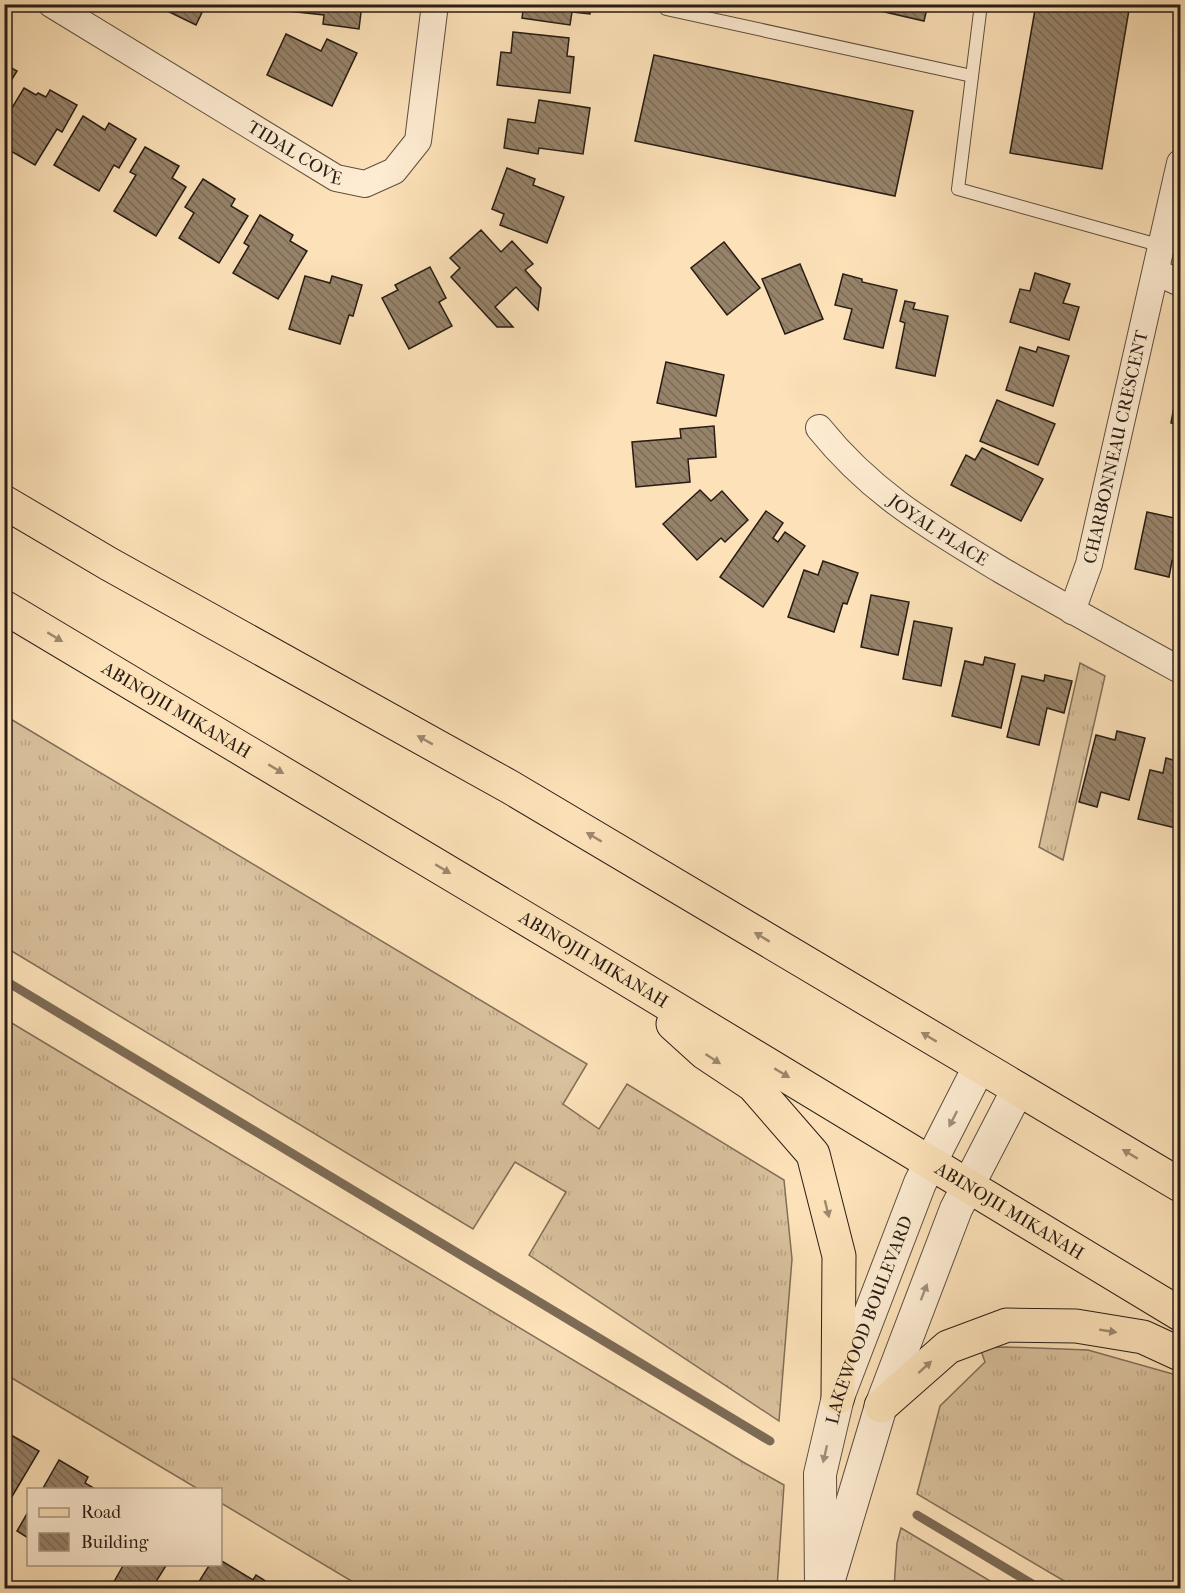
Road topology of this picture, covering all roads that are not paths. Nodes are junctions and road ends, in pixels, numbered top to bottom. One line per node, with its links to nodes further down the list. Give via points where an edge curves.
1 (51, 4): 2 (street, TIDAL COVE, via 336,178 365,184 394,171 418,141)
2 (435, 4)
3 (981, 4): 5 (lane)
4 (666, 9): 5 (lane)
5 (972, 76): 7 (lane, via 958,189)
6 (1180, 163): 7 (street, CHARBONNEAU CRESCENT)
7 (1162, 246): 8 (street, CHARBONNEAU CRESCENT)
8 (1156, 272): 9 (street); 13 (street, CHARBONNEAU CRESCENT, via 1089,564)
9 (1180, 283)
10 (819, 428): 13 (street, JOYAL PLACE, via 877,489 925,525)
11 (4, 501): 16 (main road, one-way to 11, via 520,793 109,564)
12 (4, 607): 15 (main road, ABINOJII MIKANAH, one-way to 15)
13 (1072, 611): 14 (street)
14 (1180, 670)
15 (624, 978): 18 (main road, ABINOJII MIKANAH, one-way to 18); 23 (main road, one-way to 23, via 705,1053 753,1085 813,1154 839,1256)
16 (979, 1067): 17 (main road); 18 (street, LAKEWOOD BOULEVARD, one-way to 18)
17 (1018, 1089): 19 (main road, one-way to 17); 20 (street)
18 (930, 1162): 20 (main road, ABINOJII MIKANAH); 23 (street, LAKEWOOD BOULEVARD)
19 (1180, 1185)
20 (968, 1186): 21 (main road, ABINOJII MIKANAH); 24 (street, one-way to 20)
21 (1180, 1314)
22 (1180, 1354): 24 (main road, one-way to 22, via 948,1347 1007,1325 1076,1326 1121,1333 1143,1337)
23 (838, 1396): 25 (street, LAKEWOOD BOULEVARD, one-way to 25, via 820,1474)
24 (881, 1406): 26 (street)
25 (821, 1588)
26 (826, 1588)

